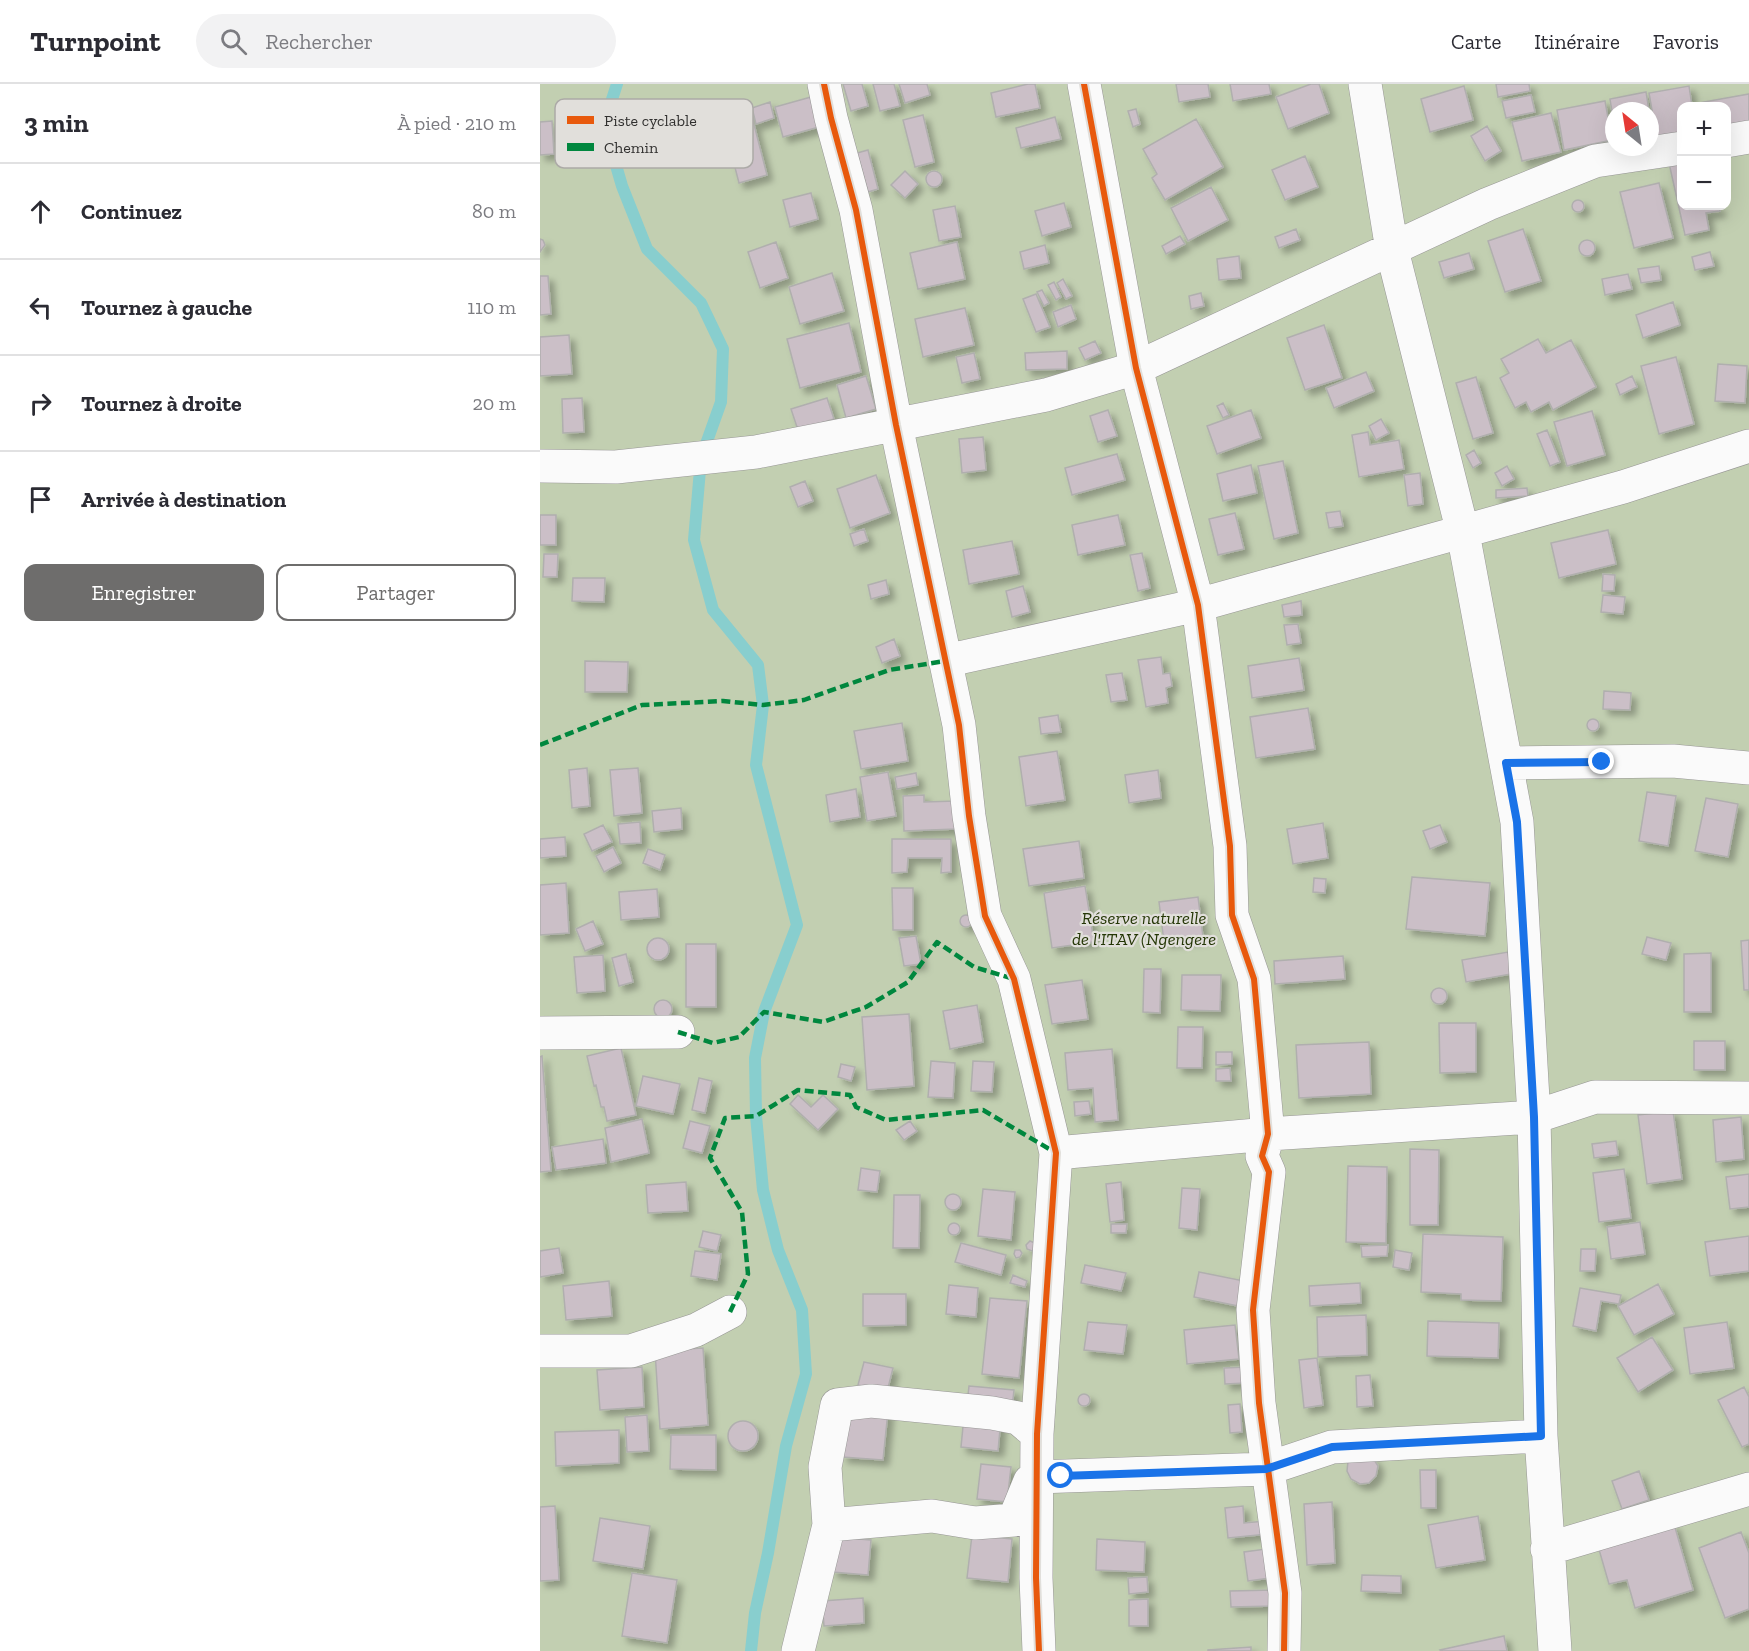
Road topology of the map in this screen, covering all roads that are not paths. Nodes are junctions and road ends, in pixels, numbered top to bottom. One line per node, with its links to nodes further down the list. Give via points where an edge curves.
1 (824, 84): 9 (street, via 856,210)
2 (1084, 84): 8 (street)
3 (1365, 84): 7 (street)
4 (1749, 137): 5 (street)
5 (1731, 140)
6 (1677, 149): 7 (street, via 1595,161 1488,204)
7 (1392, 250): 8 (street); 12 (street)
8 (1136, 368): 9 (street, via 1046,395); 13 (street)
9 (896, 425): 11 (street, via 756,452 616,467); 14 (street)
10 (1749, 446): 12 (street)
11 (540, 466)
12 (1463, 533): 13 (street); 15 (street)
13 (1198, 605): 14 (street); 21 (street, via 1230,846 1232,915 1254,979)
14 (945, 661): 22 (street, via 959,725 985,916 1014,980)
15 (1506, 763): 16 (street, via 1673,761); 20 (street, via 1517,822)
16 (1749, 768)
17 (678, 1032): 18 (street)
18 (540, 1033)
19 (1749, 1098): 20 (street, via 1595,1097)
20 (1534, 1117): 21 (street); 26 (street)
21 (1268, 1134): 22 (street); 27 (street, via 1262,1156 1269,1172 1253,1310)
22 (1056, 1153): 25 (street)
23 (730, 1312): 24 (street, via 696,1330 631,1352)
24 (540, 1351)
25 (1037, 1434): 28 (street); 30 (street, via 1018,1418 992,1413 871,1401 837,1405 825,1467)
26 (1541, 1436): 27 (street, via 1332,1447); 31 (street)
27 (1266, 1469): 28 (street); 34 (street, via 1285,1593)
28 (1037, 1477): 30 (street, via 1030,1481 1014,1520 975,1523 932,1516); 33 (street)
29 (1749, 1489): 31 (street)
30 (829, 1525): 32 (street)
31 (1547, 1549): 35 (street)
32 (798, 1651)
33 (1039, 1651)
34 (1284, 1651)
35 (1555, 1651)

